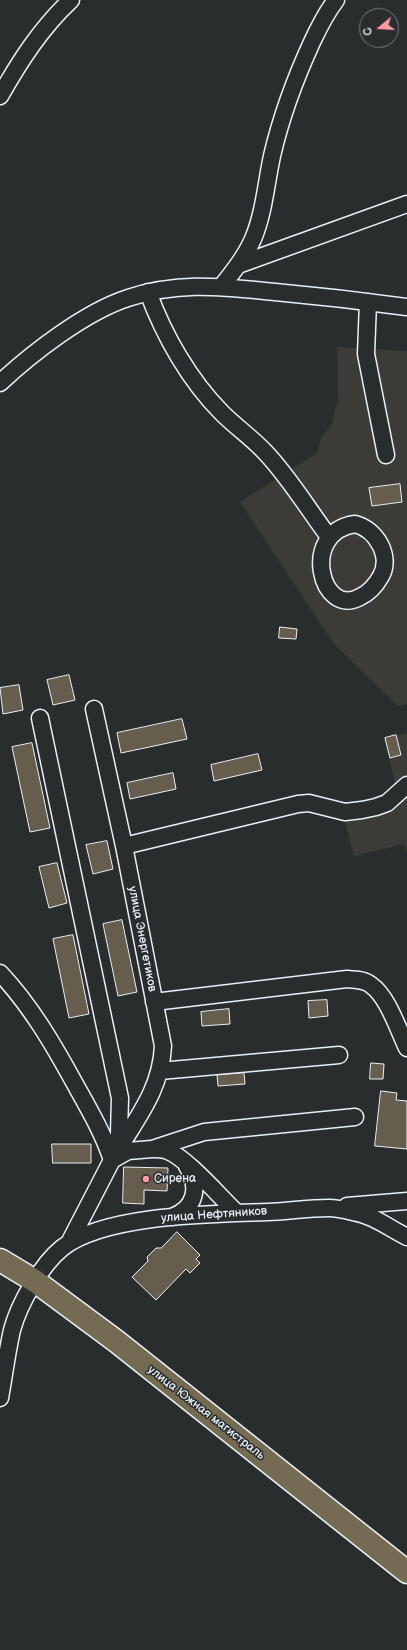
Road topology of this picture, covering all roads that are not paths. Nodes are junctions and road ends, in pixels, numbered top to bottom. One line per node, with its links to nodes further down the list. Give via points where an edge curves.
1 (71, 0): 3 (street, via 33,42)
2 (336, 0): 5 (street, via 326,12 284,111 259,223)
3 (0, 96)
4 (407, 204): 5 (street)
5 (238, 265): 6 (street)
6 (221, 287): 7 (street, via 190,286); 8 (street)
7 (148, 292): 10 (street, via 122,300 85,319 44,346); 12 (street, via 171,342 205,394 222,414 264,450)
8 (368, 302): 9 (street); 11 (street, via 366,354)
9 (407, 307)
10 (0, 383)
11 (386, 455)
12 (329, 537): 12 (street, via 340,528 355,524 368,529 380,545 385,564 383,572 372,588 356,600 339,600 332,595 326,585 321,564)
13 (94, 709): 16 (street, улица Энергетиков)
14 (40, 718): 24 (street, via 120,1098 119,1134)
15 (407, 785): 16 (street, via 387,803 376,807 345,812 309,803 298,804)
16 (124, 846): 18 (street, улица Энергетиков)
17 (0, 973): 24 (street, via 26,1004 53,1046 101,1130)
18 (154, 1002): 19 (street, via 347,979 360,980 378,991); 21 (street, улица Энергетиков, via 163,1046)
19 (407, 1048)
20 (339, 1055): 21 (street)
21 (160, 1071): 24 (street, улица Энергетиков, via 147,1103)
22 (355, 1117): 23 (street, via 204,1132)
23 (152, 1149): 24 (street, via 128,1151); 25 (street, via 170,1152)
24 (112, 1160): 31 (street)
25 (184, 1162): 28 (street); 29 (street, via 191,1175 194,1196 186,1210)
26 (407, 1201): 27 (street)
27 (330, 1208): 28 (street, улица Нефтяников); 30 (street, улица Нефтяников, via 367,1215)
28 (237, 1213): 29 (street, улица Нефтяников)
29 (170, 1218): 31 (street, улица Нефтяников, via 116,1226 84,1236)
30 (407, 1237)
31 (69, 1244): 33 (street, улица Нефтяников, via 56,1254)
32 (0, 1260): 33 (highway, улица Южная магистраль)
33 (35, 1281): 34 (street, улица Нефтяников, via 12,1329); 35 (highway, улица Южная магистраль, via 122,1346)
34 (0, 1398)
35 (407, 1572)

